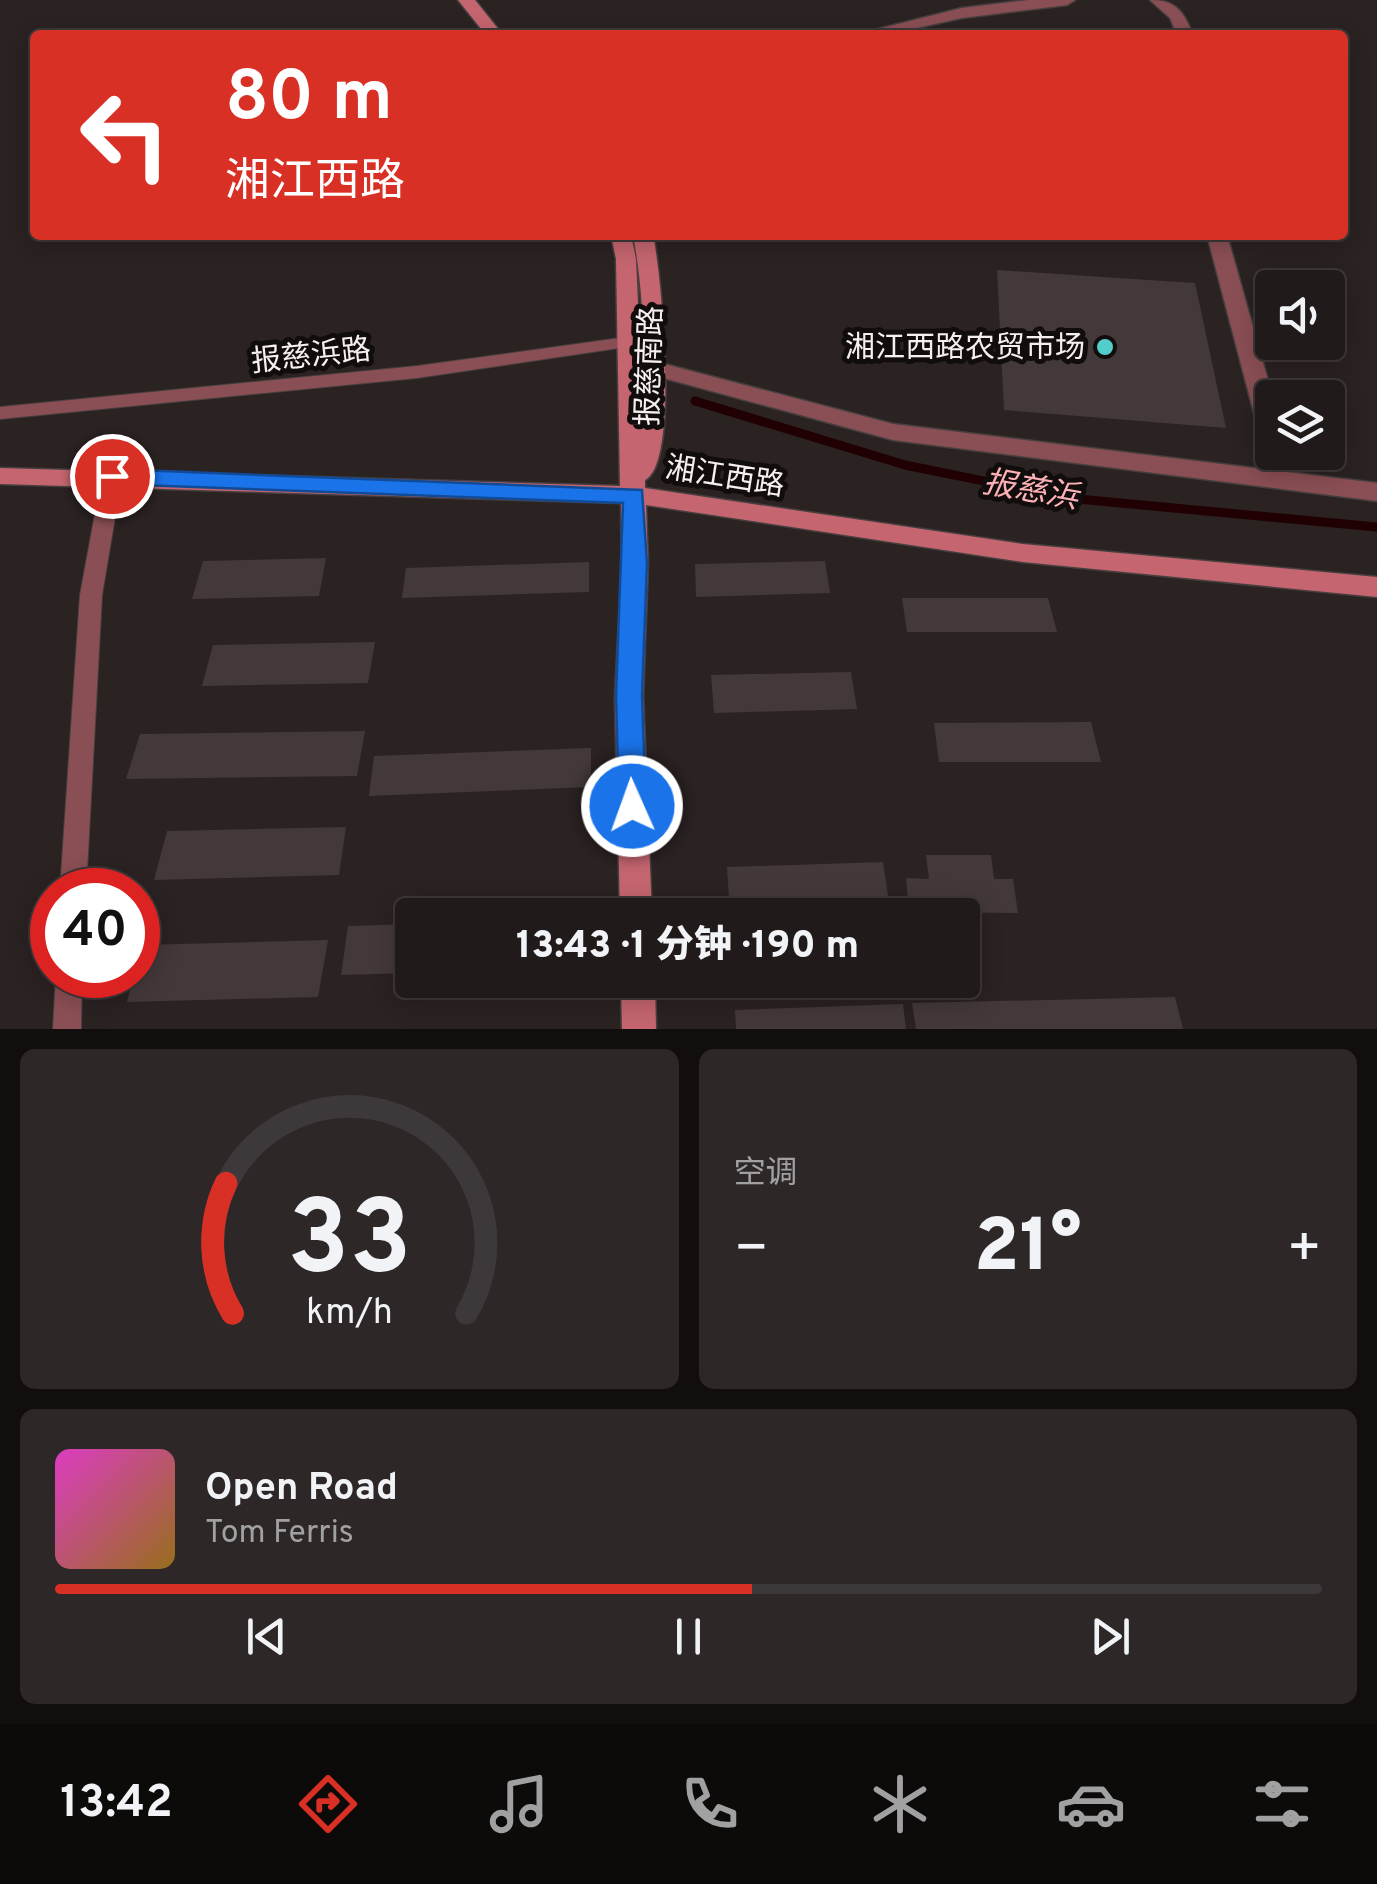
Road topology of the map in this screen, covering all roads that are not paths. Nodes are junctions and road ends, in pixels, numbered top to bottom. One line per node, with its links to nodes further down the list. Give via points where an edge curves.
1 (466, 0): 6 (street)
2 (480, 0): 7 (street)
3 (1067, 0): 5 (street)
4 (1158, 0): 9 (street)
5 (959, 7): 8 (street)
6 (491, 30)
7 (505, 30)
8 (879, 30)
9 (1183, 30)
10 (622, 240): 13 (street, 报慈南路)
11 (644, 240): 14 (street, 报慈南路)
12 (1219, 240): 15 (street)
13 (627, 342): 16 (lane, 报慈浜路, via 417,372); 22 (street, 报慈南路)
14 (653, 368): 20 (street, via 893,432); 22 (street, 报慈南路, via 645,462)
15 (1257, 380)
16 (0, 413)
17 (1282, 470): 20 (street)
18 (0, 476): 19 (street, 湘江西路)
19 (112, 476): 22 (street, 湘江西路); 24 (lane, via 92,596)
20 (1285, 480): 21 (street)
21 (1377, 492)
22 (634, 495): 23 (street, 湘江西路, via 1023,554); 25 (street, 报慈南路, via 629,696)
23 (1377, 587)
24 (74, 868)
25 (635, 898)
26 (69, 998): 28 (lane)
27 (638, 998): 29 (street)
28 (67, 1029)
29 (639, 1029)

